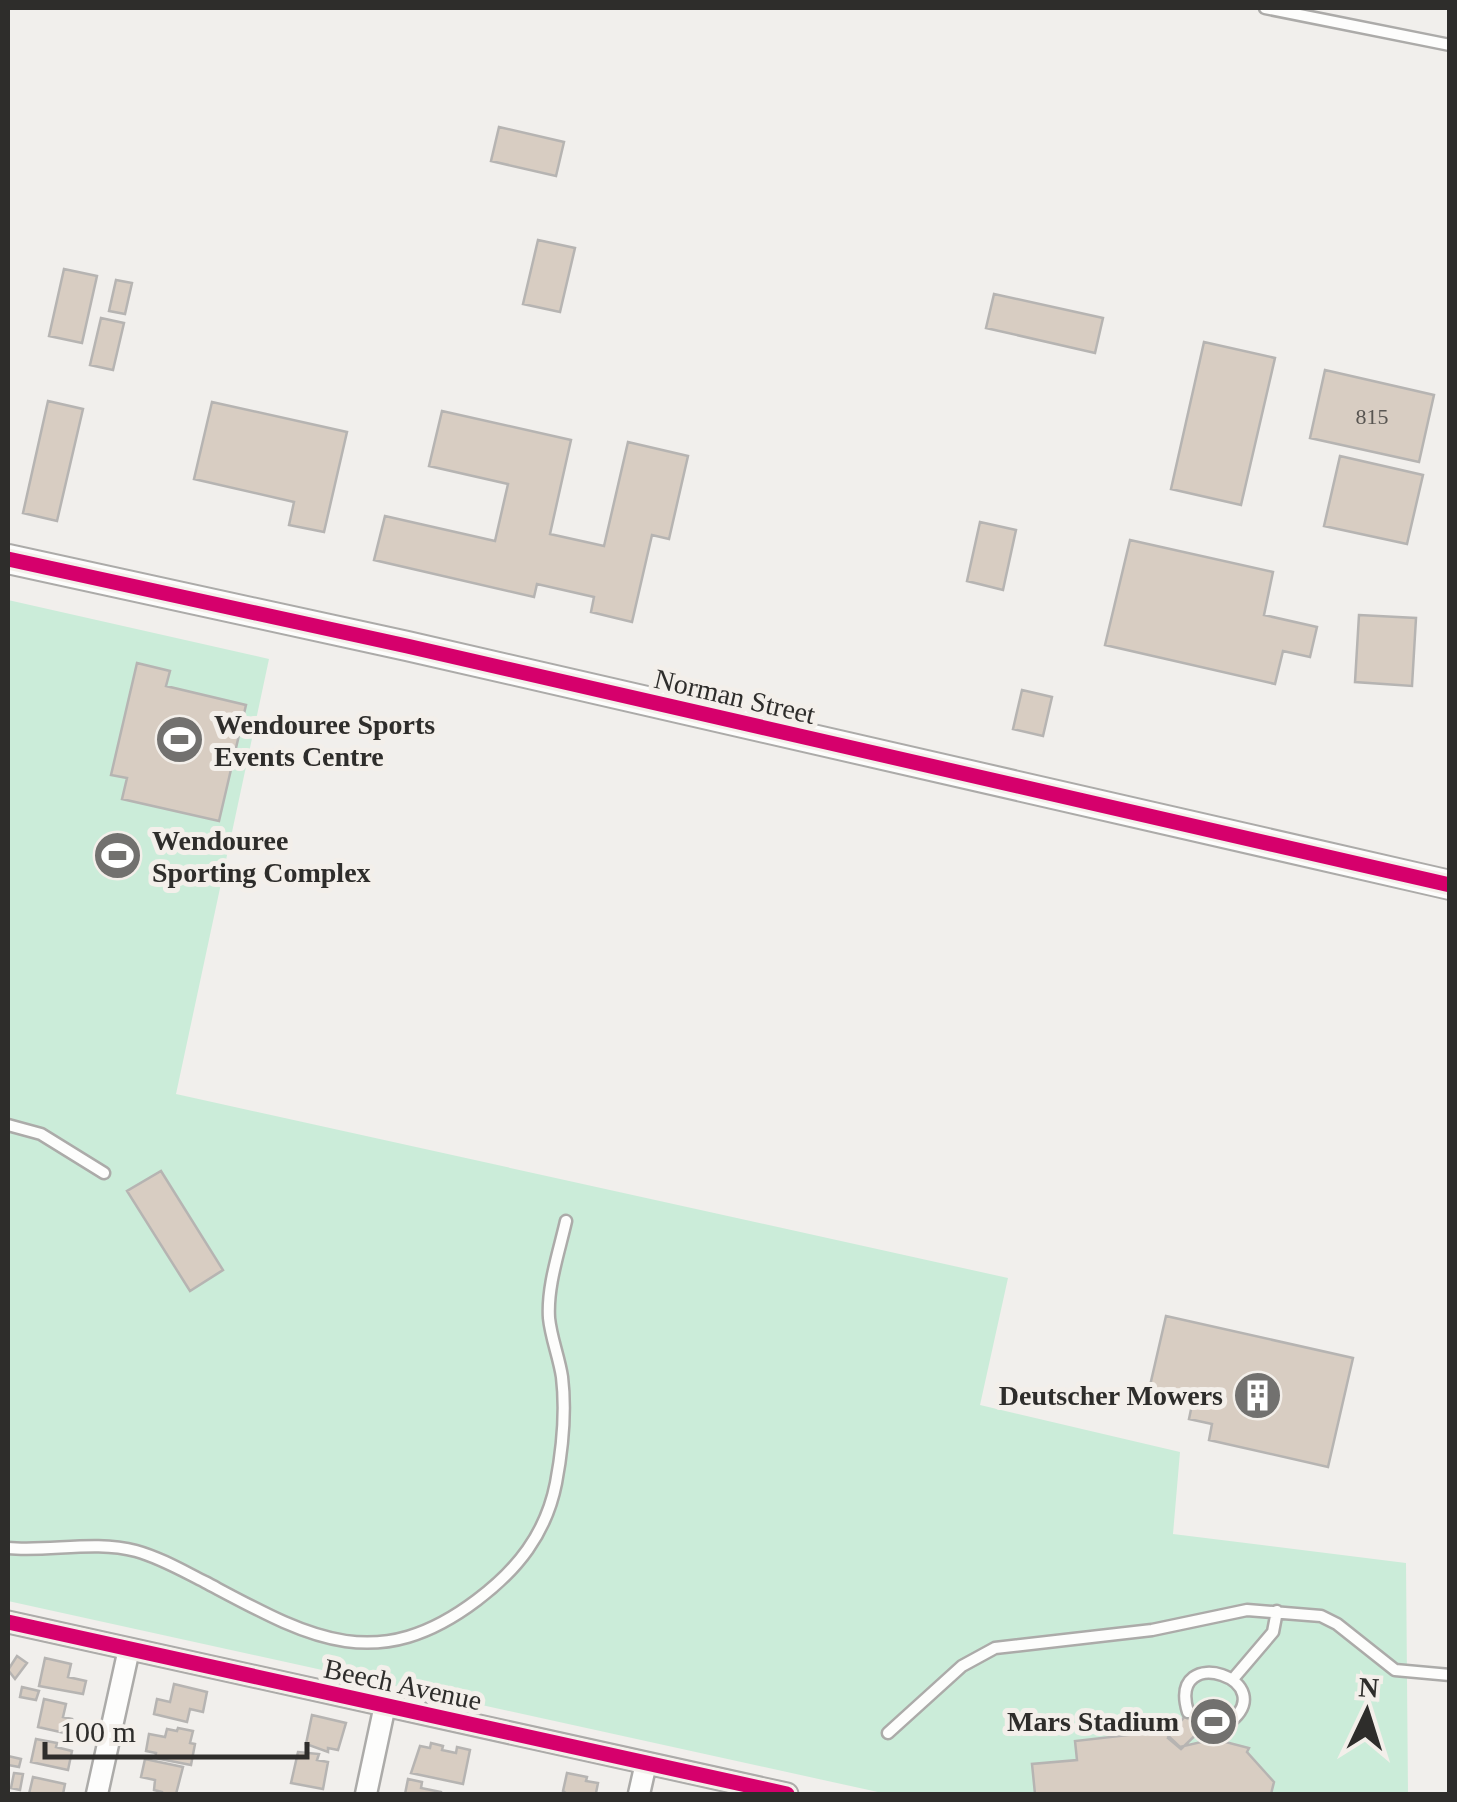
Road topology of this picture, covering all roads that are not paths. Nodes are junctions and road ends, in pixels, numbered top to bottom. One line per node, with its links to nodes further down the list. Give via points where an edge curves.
1 (1264, 8): 2 (lane)
2 (1450, 45)
3 (8, 560): 4 (main road, Norman Street)
4 (1450, 885)
5 (8, 1125): 6 (lane, via 41,1134)
6 (104, 1174)
7 (566, 1221): 8 (lane, via 549,1316 562,1378 556,1484 525,1558 453,1618 381,1644 341,1643 277,1621 133,1550)
8 (8, 1548)
9 (1277, 1611): 12 (lane, via 1329,1619 1399,1672); 13 (lane, via 1273,1632); 17 (lane, via 1244,1610 1152,1630 995,1648 968,1661)
10 (8, 1622): 11 (street, Beech Avenue)
11 (129, 1648): 14 (street, Beech Avenue); 19 (street)
12 (1450, 1675)
13 (1233, 1679): 15 (lane, via 1214,1671 1196,1677 1186,1692); 16 (lane, via 1242,1698 1237,1716 1222,1727)
14 (386, 1705): 18 (street, Beech Avenue); 20 (street)
15 (1188, 1712)
16 (1204, 1726)
17 (888, 1733)
18 (646, 1763): 21 (street); 22 (street, Beech Avenue)
19 (97, 1794)
20 (366, 1794)
21 (639, 1794)
22 (787, 1794)

